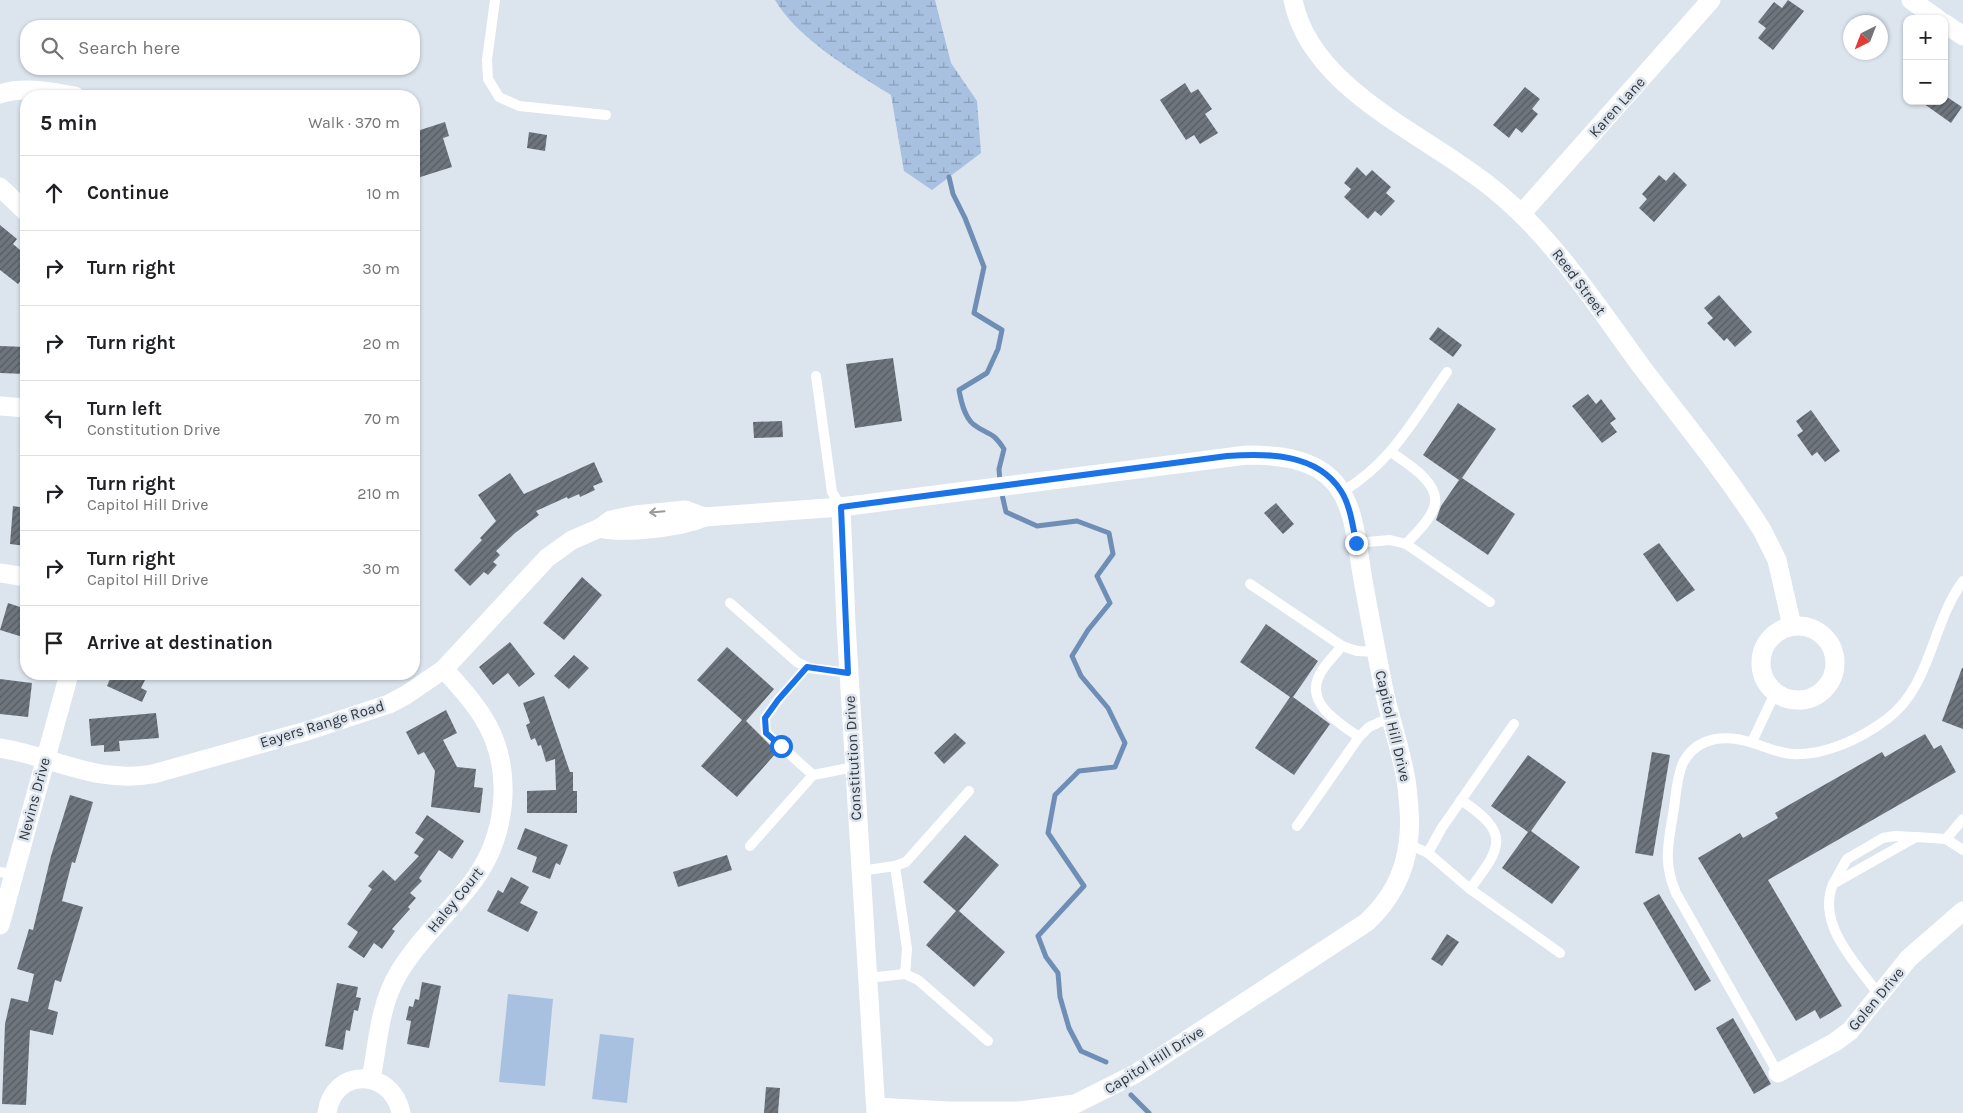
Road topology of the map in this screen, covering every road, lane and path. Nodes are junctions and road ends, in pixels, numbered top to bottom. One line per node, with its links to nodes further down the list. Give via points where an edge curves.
1 (495, 0): 10 (lane, via 487,60 488,79 499,97 519,106)
2 (1293, 0): 13 (street, Reed Street, via 1307,38 1342,82 1466,168)
3 (1711, 0): 13 (street, Karen Lane)
4 (1912, 0): 5 (street)
5 (1933, 15)
6 (1948, 26): 7 (street)
7 (1963, 36)
8 (20, 90): 9 (street)
9 (0, 94)
10 (606, 115)
11 (0, 187): 12 (street)
12 (20, 206)
13 (1522, 213): 29 (street, Reed Street, via 1565,263 1753,516 1777,560)
14 (1447, 372): 18 (lane)
15 (816, 376): 20 (lane, Constitution Drive, via 832,492)
16 (0, 406): 17 (street)
17 (20, 408)
18 (1391, 452): 19 (lane, via 1364,479); 22 (lane, via 1424,478 1435,504 1428,518)
19 (1342, 492): 20 (street, Capitol Hill Drive, via 1317,469 1293,459 1270,455 1227,456); 21 (street, Capitol Hill Drive)
20 (841, 507): 33 (street, Eayers Range Road, via 704,517 685,510 611,520 546,558); 34 (street, Constitution Drive)
21 (1356, 543): 22 (lane, via 1390,540); 31 (street, Capitol Hill Drive)
22 (1406, 544): 27 (lane)
23 (0, 574): 24 (street)
24 (20, 576)
25 (1963, 581): 40 (lane, via 1950,603 1918,684 1886,720 1835,747 1807,754 1772,751)
26 (1250, 584): 30 (lane)
27 (1490, 602)
28 (730, 603): 32 (lane, via 797,662)
29 (1792, 626): 36 (street, via 1770,638 1762,654 1761,671); 36 (street, via 1816,630 1828,642 1835,657 1834,673 1827,688 1814,697 1798,701)
30 (1342, 646): 31 (lane); 39 (lane, via 1320,672 1315,686 1317,698 1335,720)
31 (1377, 652): 37 (street, Capitol Hill Drive)
32 (807, 667): 34 (lane); 44 (lane, via 765,718 766,733)
33 (444, 669): 42 (street, Eayers Range Road, via 406,696 374,710 153,774 116,778 81,771); 68 (street, Haley Court, via 471,700 497,746 502,766 499,829 485,863 411,955 388,994)
34 (848, 673): 43 (street, Constitution Drive)
35 (67, 680): 42 (street, Nevins Drive)
36 (1775, 693): 40 (lane)
37 (1391, 717): 39 (lane, via 1369,727); 51 (street, Capitol Hill Drive, via 1406,785)
38 (1514, 724): 46 (lane)
39 (1359, 737): 48 (lane)
40 (1752, 742): 67 (lane, via 1717,738 1703,743 1683,764 1667,865 1676,893)
41 (0, 748): 42 (street, Eayers Range Road)
42 (44, 758): 57 (street, Nevins Drive)
43 (854, 767): 44 (lane); 56 (street, Constitution Drive)
44 (813, 775): 52 (lane)
45 (968, 791): 55 (lane, via 906,862)
46 (1461, 800): 54 (lane); 59 (lane, via 1488,821 1497,839 1496,849 1486,869)
47 (1963, 819): 50 (lane)
48 (1297, 826)
49 (1916, 837): 50 (lane); 58 (lane); 58 (lane, via 1883,838 1847,859)
50 (1946, 839): 53 (lane)
51 (1408, 844): 54 (lane); 69 (street, Capitol Hill Drive, via 1393,893 1367,922 1136,1074 1097,1094 1075,1104 1020,1111)
52 (750, 846)
53 (1963, 850)
54 (1428, 852): 59 (lane)
55 (895, 866): 56 (lane); 63 (lane, via 907,949)
56 (860, 870): 64 (street, Constitution Drive)
57 (7, 874): 61 (street, Nevins Drive)
58 (1833, 884): 65 (lane, via 1827,901 1834,929)
59 (1470, 889): 62 (lane)
60 (1963, 911): 65 (street, Golen Drive, via 1909,958)
61 (0, 925)
62 (1560, 953)
63 (905, 974): 64 (lane); 66 (lane, via 918,980)
64 (867, 978): 69 (street, Constitution Drive)
65 (1879, 995): 67 (street, Golen Drive, via 1843,1037)
66 (988, 1041)
67 (1778, 1072)
68 (371, 1079): 70 (street, via 355,1080 341,1087 330,1099); 71 (street, via 392,1091)
69 (876, 1110)
70 (327, 1113)
71 (401, 1113)

